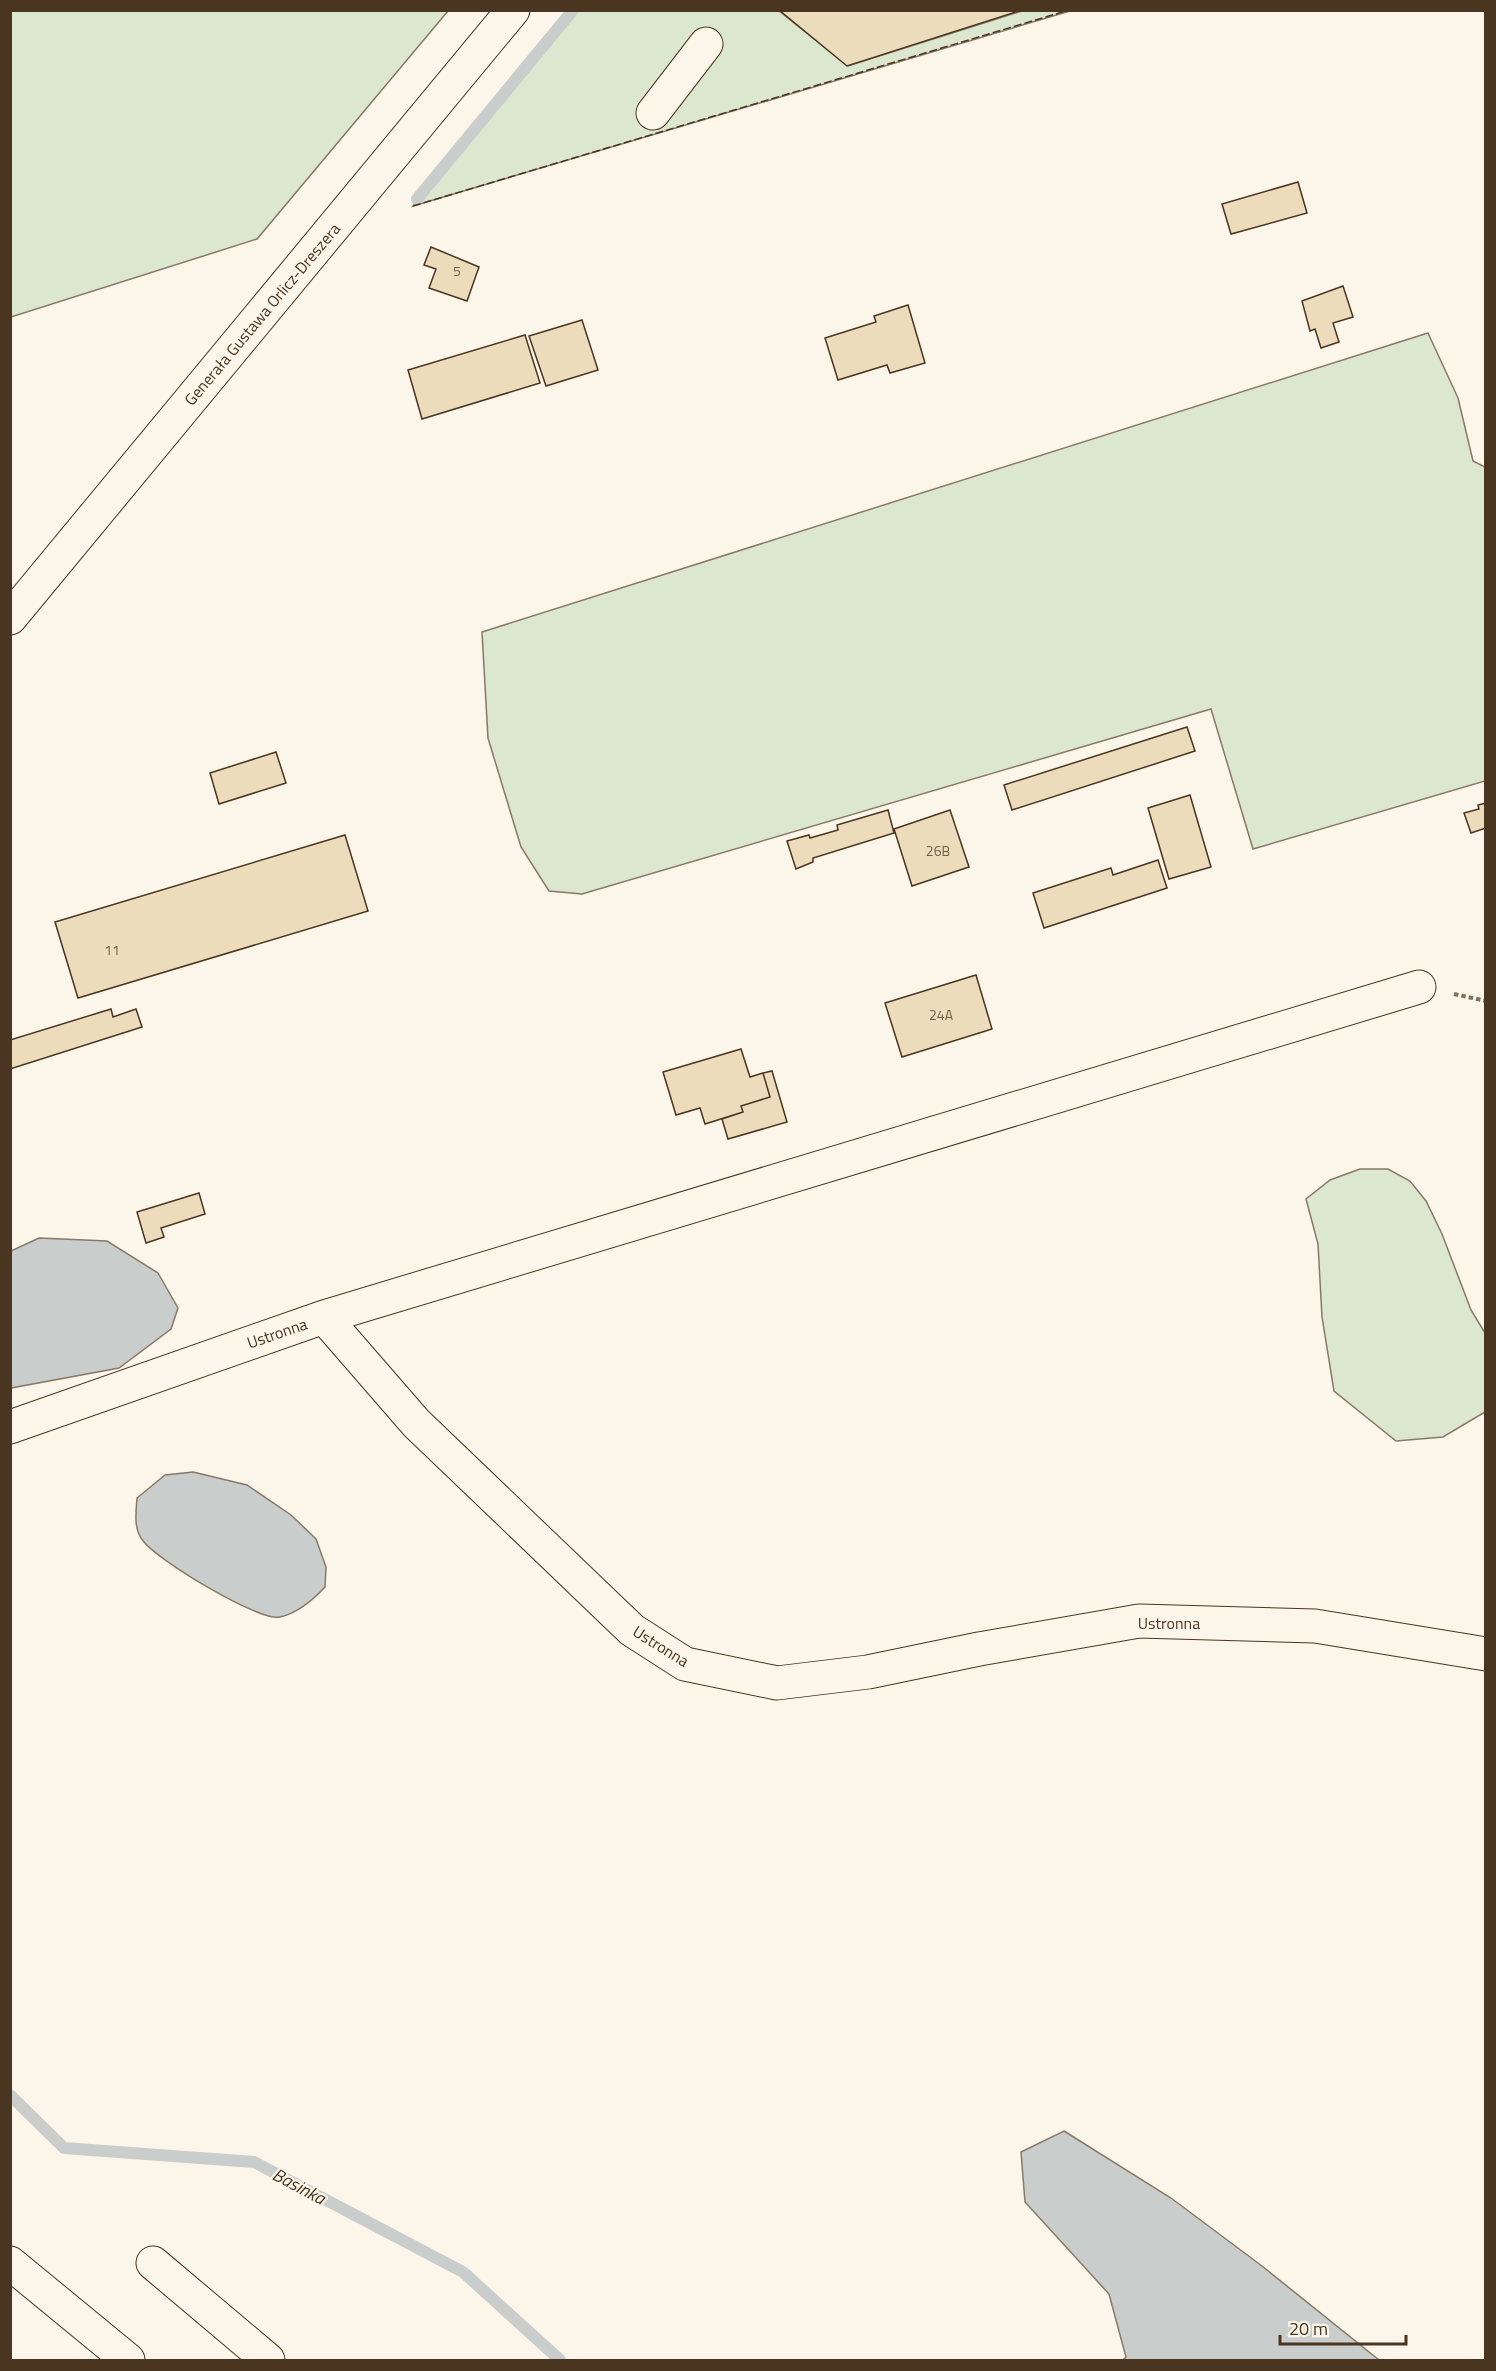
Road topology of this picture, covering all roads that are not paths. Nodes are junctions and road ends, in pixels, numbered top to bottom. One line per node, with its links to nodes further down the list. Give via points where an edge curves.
1 (513, 10): 4 (street, Generała Gustawa Orlicz-Dreszera)
2 (706, 44): 3 (street)
3 (653, 113)
4 (10, 618)
5 (1419, 987): 6 (street)
6 (324, 1317): 7 (street, Ustronna); 8 (street, Ustronna, via 416,1423 632,1630 685,1664 777,1683 868,1672 1139,1621 1315,1626)
7 (10, 1427)
8 (1485, 1654)
9 (10, 2263): 11 (street)
10 (153, 2263): 12 (street)
11 (128, 2361)
12 (268, 2361)

